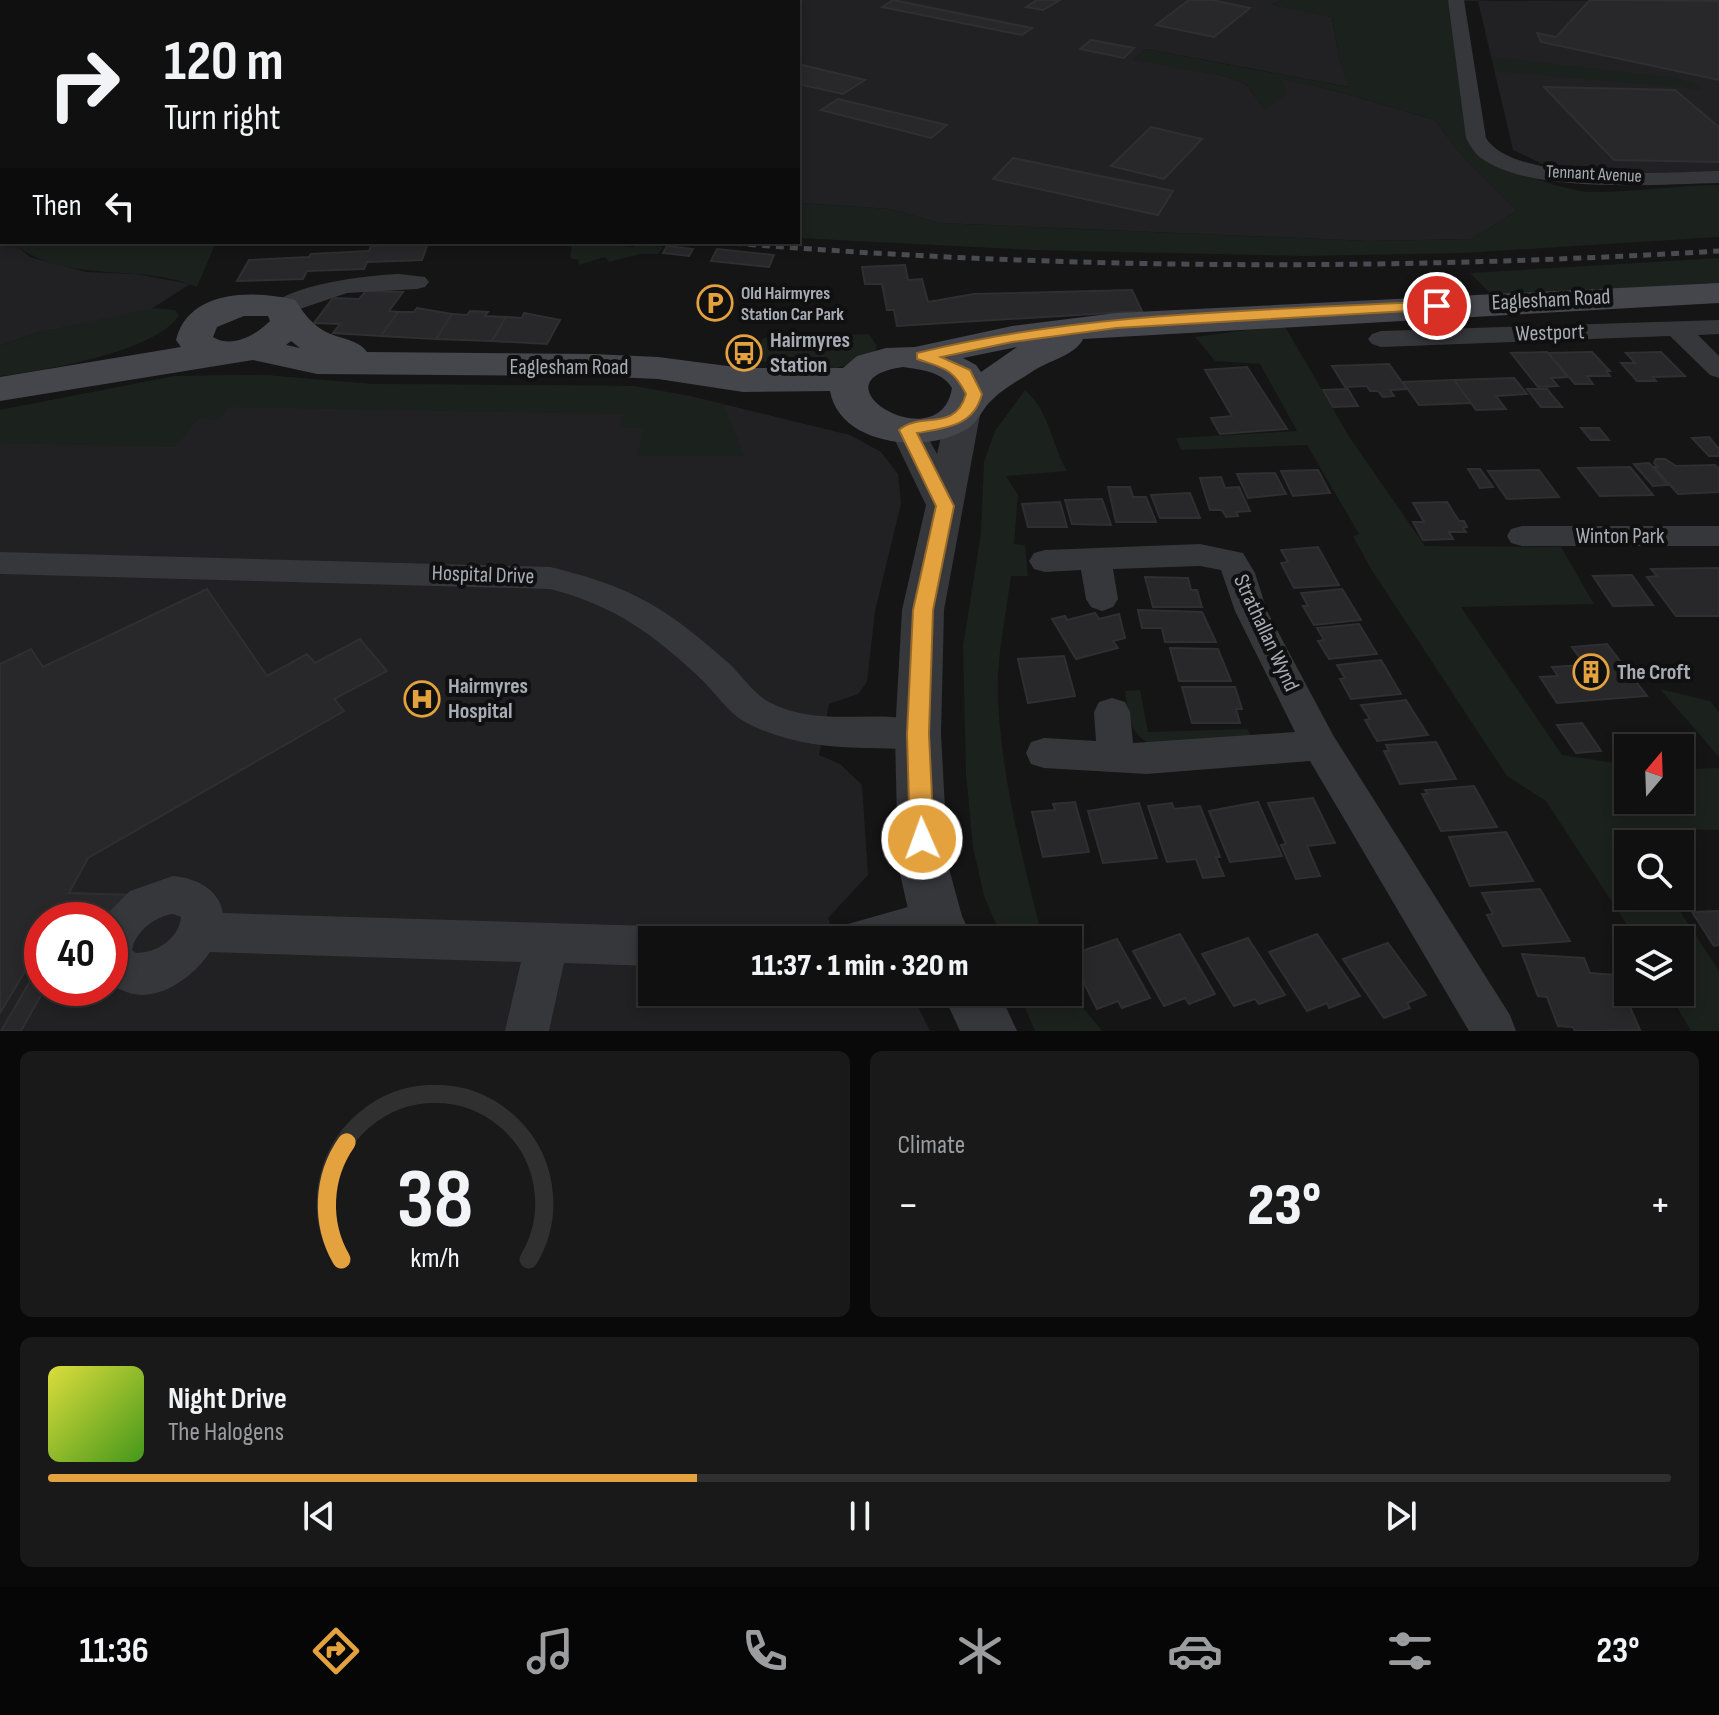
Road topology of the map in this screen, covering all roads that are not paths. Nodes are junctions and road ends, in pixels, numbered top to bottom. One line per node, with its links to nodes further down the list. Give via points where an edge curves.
1 (1456, 0): 2 (street, Tennant Avenue, via 1476,138 1485,153 1538,172 1579,177)
2 (1719, 177)
3 (417, 282): 5 (street, via 358,282 326,289)
4 (1719, 293): 6 (main road, Eaglesham Road)
5 (285, 314): 10 (main road, via 277,336); 10 (main road, via 260,303 206,318); 12 (main road, Eaglesham Road, via 310,339 338,352)
6 (1096, 326): 11 (main road, Eaglesham Road); 16 (main road, Eaglesham Road, via 1031,355)
7 (1719, 327): 8 (street, Westport)
8 (1676, 328): 9 (street, Westport); 13 (street)
9 (1381, 339)
10 (222, 344): 12 (main road, Eaglesham Road, via 317,363); 14 (main road, Eaglesham Road)
11 (922, 356): 15 (main road, via 887,358 860,370); 16 (main road, via 964,373)
12 (395, 365): 15 (main road, Eaglesham Road, via 645,367 743,380 806,400)
13 (1719, 370)
14 (0, 389)
15 (853, 393): 17 (main road, via 875,423)
16 (969, 404): 17 (main road, via 937,427); 18 (street)
17 (907, 430): 18 (street)
18 (945, 506): 26 (street, via 923,610)
19 (1522, 536): 20 (street, Winton Park)
20 (1719, 536)
21 (1095, 559): 22 (street, Strathallan Wynd); 24 (street); 27 (street, Strathallan Wynd, via 1200,555 1232,561 1251,611)
22 (1045, 561)
23 (0, 563): 26 (street, Hospital Drive, via 550,578 597,590 645,613 754,711 795,728)
24 (1102, 599)
25 (1112, 712): 29 (street)
26 (918, 734): 30 (street, via 923,865)
27 (1320, 745): 29 (street); 37 (street, Strathallan Wynd)
28 (1044, 753): 29 (street)
29 (1116, 757)
30 (940, 926)
31 (201, 932): 32 (street)
32 (547, 943): 33 (street); 35 (street)
33 (638, 946)
34 (977, 1006): 36 (street)
35 (527, 1031)
36 (989, 1031)
37 (1494, 1031)

